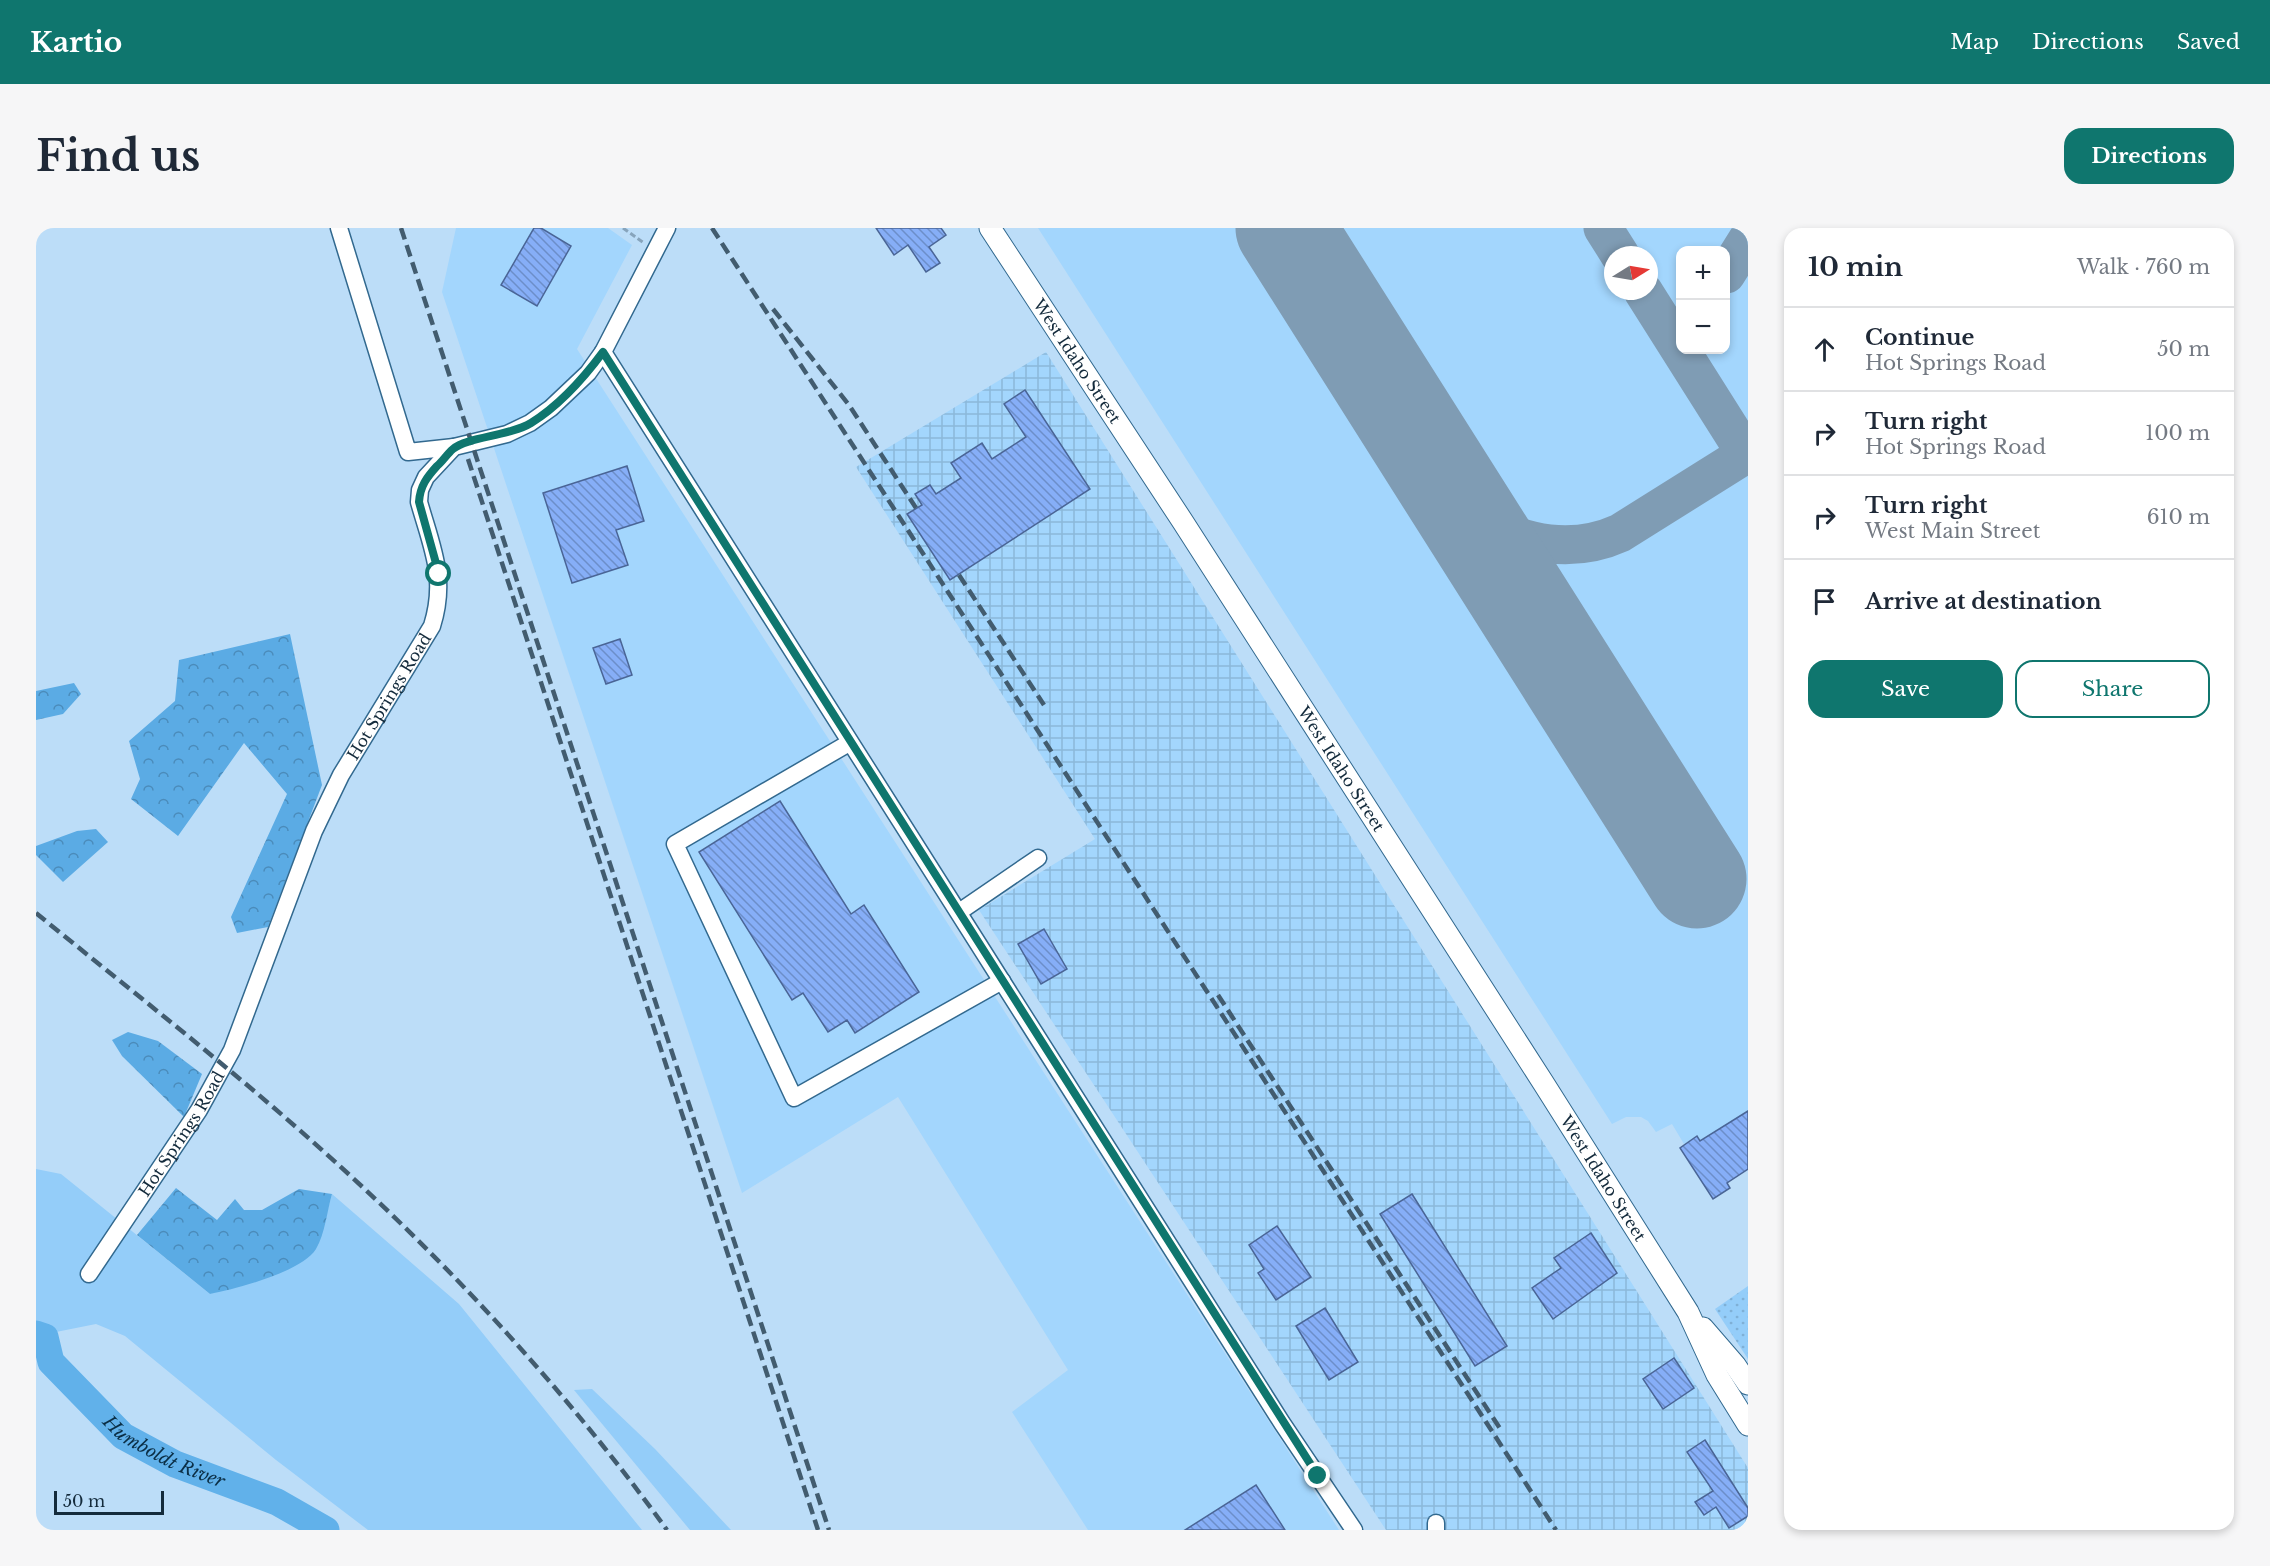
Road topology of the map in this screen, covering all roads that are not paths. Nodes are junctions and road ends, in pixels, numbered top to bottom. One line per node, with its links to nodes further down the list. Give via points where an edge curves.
1 (339, 228): 5 (street, via 408,452)
2 (667, 228): 4 (street)
3 (990, 228): 11 (main road, West Idaho Street)
4 (603, 352): 5 (street, via 568,393 530,423 507,434); 6 (street)
5 (454, 447): 10 (street, Hot Springs Road, via 426,477 420,490 419,502 440,585 432,626 341,775 314,831 232,1050 199,1110)
6 (849, 743): 8 (street); 9 (street, via 675,844 794,1098)
7 (1038, 858): 8 (street)
8 (959, 912): 9 (street)
9 (1002, 981): 14 (street)
10 (89, 1274)
11 (1689, 1312): 12 (main road, West Idaho Street); 13 (main road, West Idaho Street, via 1717,1375)
12 (1746, 1382)
13 (1748, 1425)
14 (1354, 1530)

